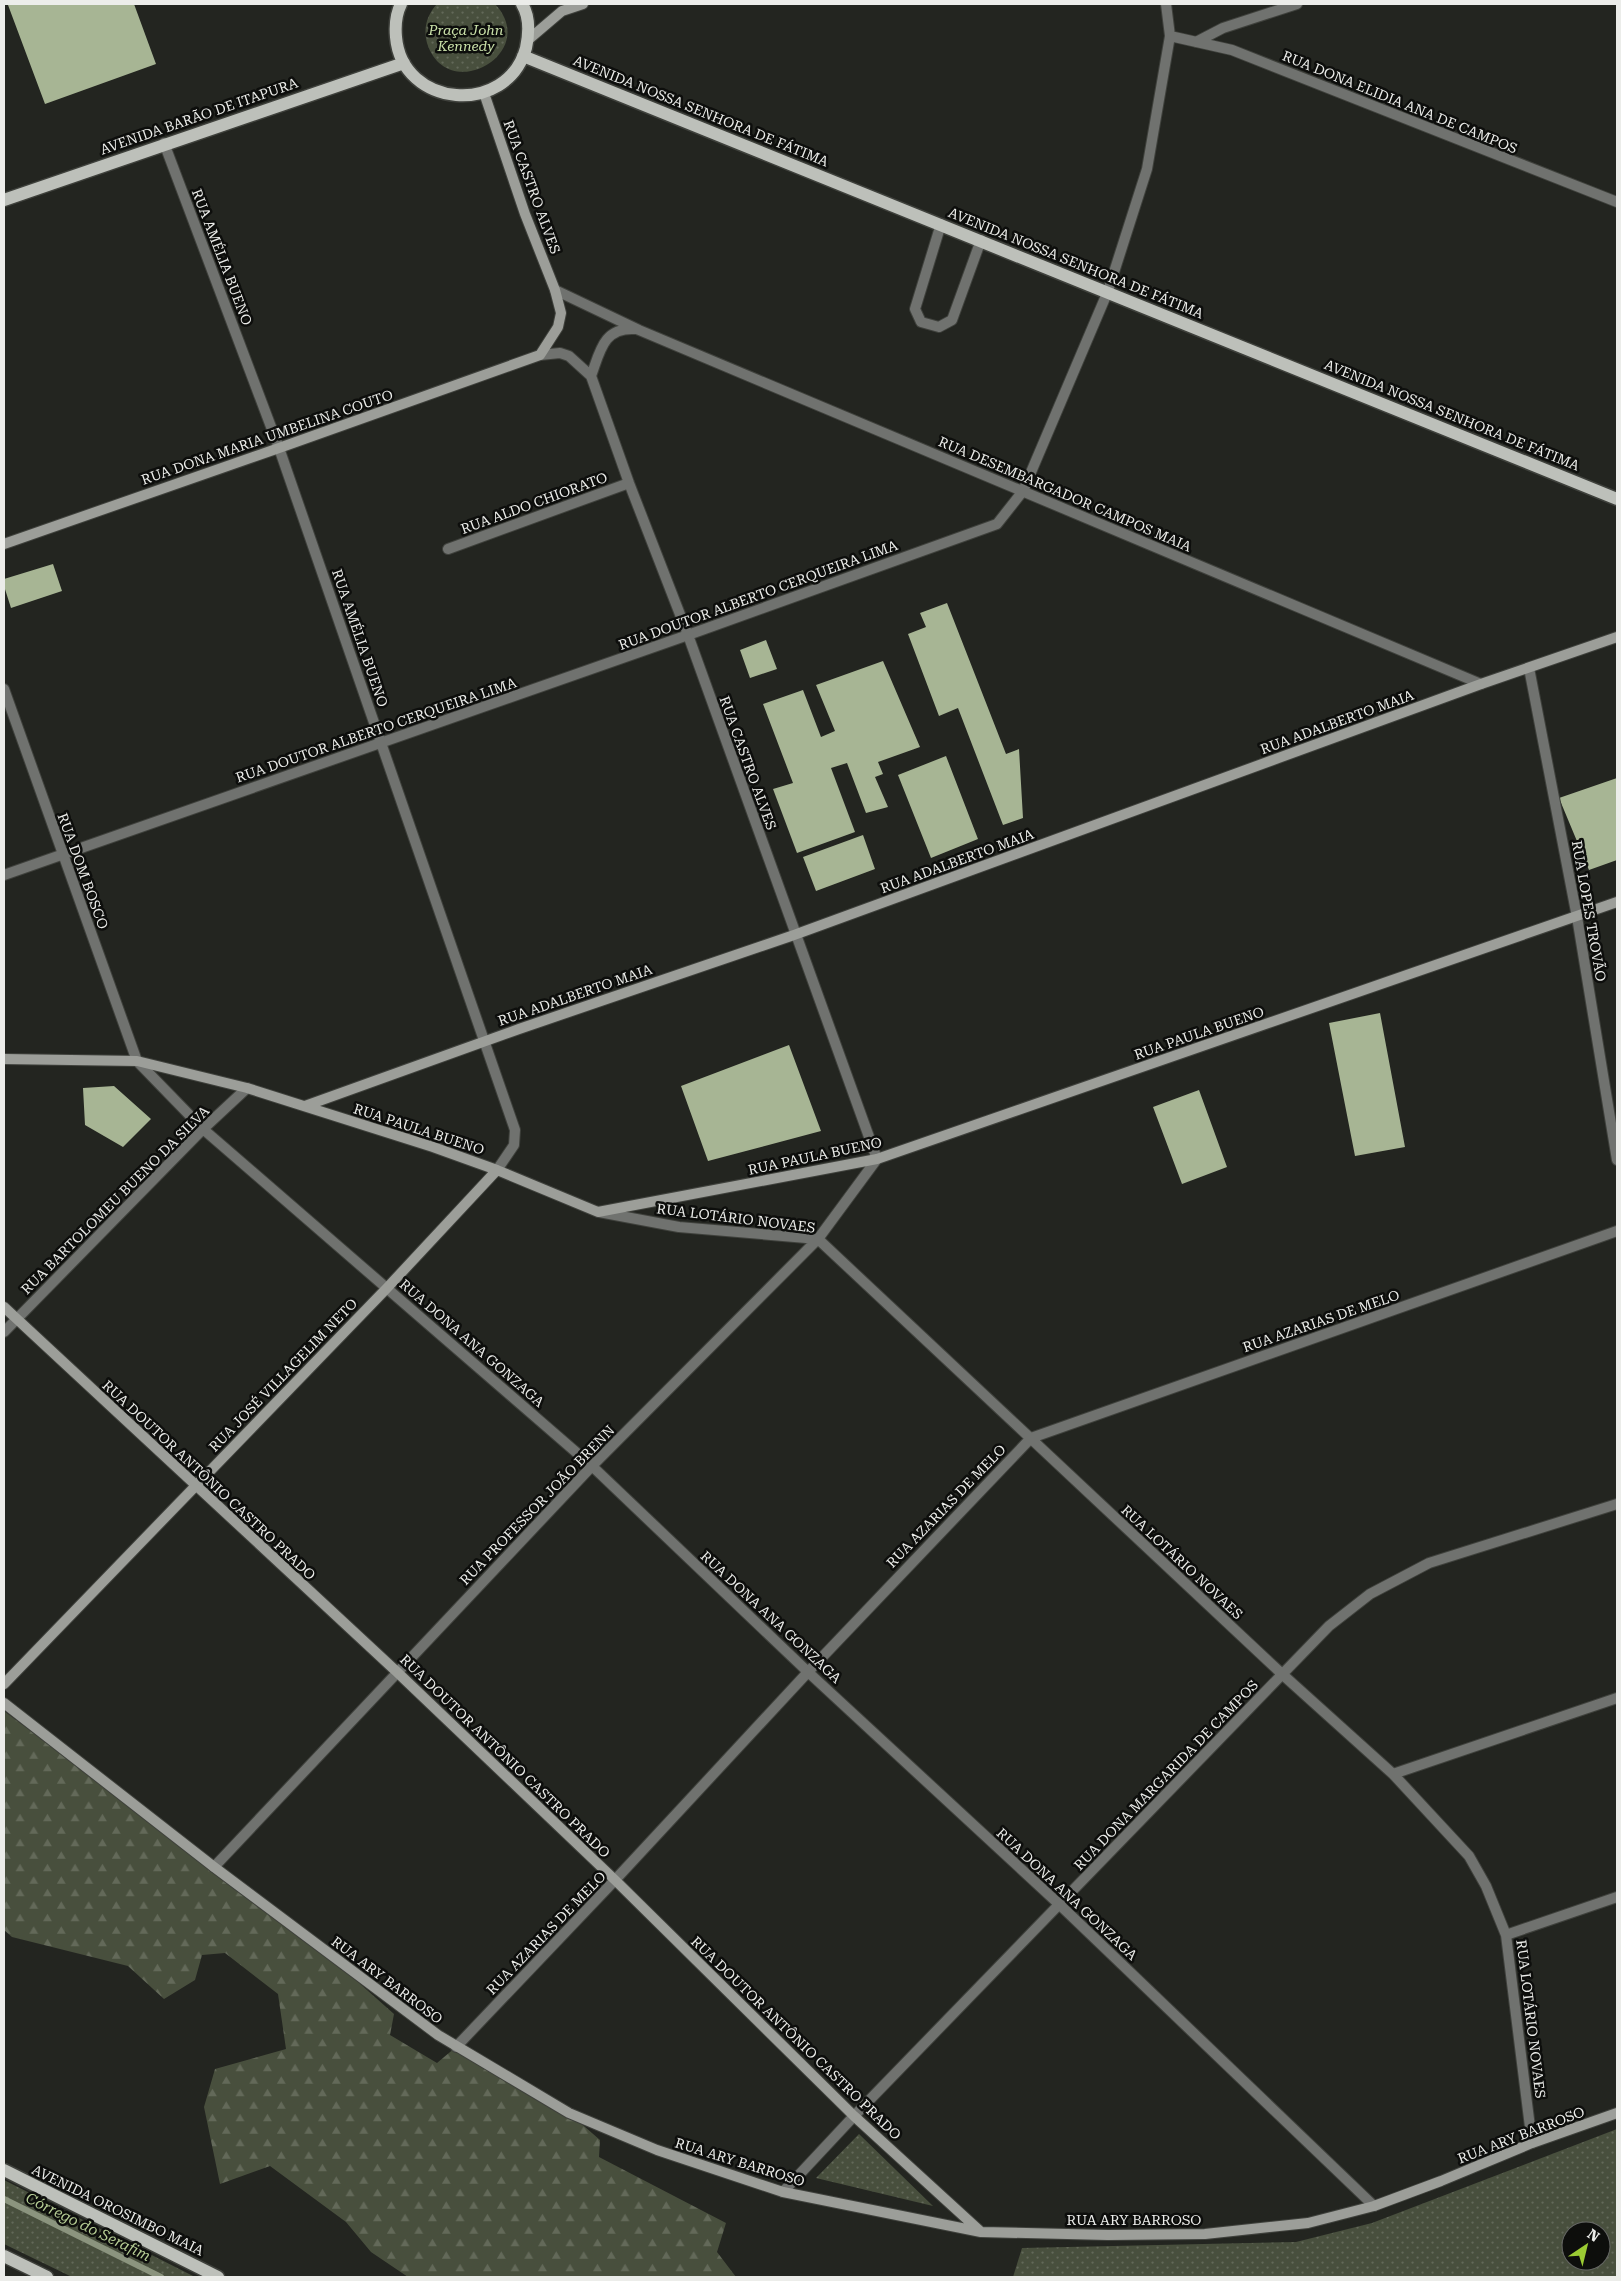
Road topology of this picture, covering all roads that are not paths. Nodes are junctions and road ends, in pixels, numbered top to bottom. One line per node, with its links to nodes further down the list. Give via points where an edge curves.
1 (401, 4): 10 (main road, via 395,26 397,45)
2 (522, 4): 7 (main road, via 528,24)
3 (583, 4): 7 (main road, via 562,11)
4 (1166, 4): 6 (street, RUA DOUTOR ALBERTO CERQUEIRA LIMA)
5 (1297, 4): 8 (street, via 1223,28)
6 (1170, 36): 8 (street, RUA DONA ELIDIA ANA DE CAMPOS); 18 (street, RUA DOUTOR ALBERTO CERQUEIRA LIMA, via 1147,169)
7 (528, 40): 9 (main road)
8 (1196, 42): 14 (street, RUA DONA ELIDIA ANA DE CAMPOS, via 1232,50)
9 (523, 56): 11 (main road, via 514,72); 15 (main road, AVENIDA NOSSA SENHORA DE FÁTIMA)
10 (404, 63): 11 (main road, via 419,81 439,92 461,96); 12 (main road, AVENIDA BARÃO DE ITAPURA)
11 (484, 93): 17 (main road, RUA CASTRO ALVES)
12 (164, 143): 13 (main road, AVENIDA BARÃO DE ITAPURA); 22 (street, RUA AMÉLIA BUENO)
13 (4, 200)
14 (1617, 202)
15 (941, 224): 16 (main road, AVENIDA NOSSA SENHORA DE FÁTIMA); 16 (street, via 915,309 921,322 940,327 952,320)
16 (981, 240): 18 (main road, AVENIDA NOSSA SENHORA DE FÁTIMA)
17 (555, 290): 19 (street); 20 (main road, RUA CASTRO ALVES, via 561,314 558,328)
18 (1108, 291): 24 (street, RUA DOUTOR ALBERTO CERQUEIRA LIMA); 25 (main road, AVENIDA NOSSA SENHORA DE FÁTIMA)
19 (639, 330): 21 (street, via 624,329 612,334 604,342); 24 (street, RUA DESEMBARGADOR CAMPOS MAIA)
20 (540, 355): 21 (street, RUA CASTRO ALVES, via 560,353 569,356); 22 (main road, RUA DONA MARIA UMBELINA COUTO)
21 (591, 376): 23 (street, RUA CASTRO ALVES)
22 (279, 448): 26 (main road, RUA DONA MARIA UMBELINA COUTO); 33 (street, RUA AMÉLIA BUENO)
23 (629, 483): 27 (street, RUA ALDO CHIORATO); 28 (street, RUA CASTRO ALVES)
24 (1023, 491): 28 (street, RUA DOUTOR ALBERTO CERQUEIRA LIMA, via 997,524); 31 (street, RUA DESEMBARGADOR CAMPOS MAIA)
25 (1617, 498)
26 (4, 544)
27 (448, 549)
28 (688, 635): 33 (street, RUA DOUTOR ALBERTO CERQUEIRA LIMA); 38 (street, RUA CASTRO ALVES)
29 (1617, 637): 30 (main road, RUA ADALBERTO MAIA)
30 (1529, 668): 31 (main road, RUA ADALBERTO MAIA); 37 (street, RUA LOPES TROVÃO)
31 (1481, 684): 38 (main road, RUA ADALBERTO MAIA)
32 (4, 689): 34 (street, RUA DOM BOSCO)
33 (382, 743): 34 (street, RUA DOUTOR ALBERTO CERQUEIRA LIMA); 39 (street, RUA AMÉLIA BUENO)
34 (62, 854): 35 (street, RUA DOUTOR ALBERTO CERQUEIRA LIMA); 41 (street, RUA DOM BOSCO)
35 (4, 875)
36 (1617, 902): 37 (main road, RUA PAULA BUENO)
37 (1577, 916): 45 (main road, RUA PAULA BUENO); 46 (street, RUA LOPES TROVÃO)
38 (794, 935): 39 (main road, RUA ADALBERTO MAIA); 45 (street, RUA CASTRO ALVES)
39 (486, 1041): 43 (main road, RUA ADALBERTO MAIA); 47 (street, RUA AMÉLIA BUENO, via 516,1130 514,1145)
40 (4, 1059): 41 (main road, RUA PAULA BUENO)
41 (137, 1061): 42 (main road, RUA PAULA BUENO); 44 (street, RUA DONA ANA GONZAGA)
42 (247, 1088): 43 (main road, RUA PAULA BUENO); 44 (street, RUA BARTOLOMEU BUENO DA SILVA)
43 (305, 1106): 47 (main road, RUA PAULA BUENO)
44 (203, 1129): 51 (street, RUA DONA ANA GONZAGA); 53 (street, RUA BARTOLOMEU BUENO DA SILVA)
45 (877, 1159): 48 (main road, RUA PAULA BUENO); 50 (street, RUA PROFESSOR JOÃO BRENN)
46 (1617, 1160)
47 (497, 1170): 48 (main road, RUA PAULA BUENO); 51 (main road, RUA JOSÉ VILLAGELIM NETO)
48 (598, 1212): 50 (street, RUA LOTÁRIO NOVAES, via 679,1227)
49 (1617, 1231): 55 (street, RUA AZARIAS DE MELO)
50 (818, 1239): 55 (street, RUA LOTÁRIO NOVAES); 56 (street, RUA PROFESSOR JOÃO BRENN)
51 (387, 1288): 56 (street, RUA DONA ANA GONZAGA); 57 (main road, RUA JOSÉ VILLAGELIM NETO)
52 (4, 1307): 53 (main road, RUA DOUTOR ANTÔNIO CASTRO PRADO)
53 (16, 1319): 54 (street, RUA BARTOLOMEU BUENO DA SILVA); 57 (main road, RUA DOUTOR ANTÔNIO CASTRO PRADO)
54 (4, 1332)
55 (1031, 1438): 60 (street, RUA AZARIAS DE MELO); 61 (street, RUA LOTÁRIO NOVAES)
56 (592, 1466): 59 (street, RUA PROFESSOR JOÃO BRENN); 60 (street, RUA DONA ANA GONZAGA)
57 (195, 1486): 59 (main road, RUA DOUTOR ANTÔNIO CASTRO PRADO); 62 (main road, RUA JOSÉ VILLAGELIM NETO)
58 (1617, 1504): 61 (street, RUA DONA MARGARIDA DE CAMPOS, via 1429,1563 1370,1594 1329,1626)
59 (397, 1672): 66 (street, RUA PROFESSOR JOÃO BRENN); 67 (main road, RUA DOUTOR ANTÔNIO CASTRO PRADO)
60 (808, 1672): 67 (street, RUA AZARIAS DE MELO); 69 (street, RUA DONA ANA GONZAGA)
61 (1282, 1674): 65 (street, RUA LOTÁRIO NOVAES); 69 (street, RUA DONA MARGARIDA DE CAMPOS)
62 (4, 1684)
63 (1617, 1698): 65 (street)
64 (4, 1703): 66 (main road, RUA ARY BARROSO)
65 (1393, 1774): 70 (street, RUA LOTÁRIO NOVAES, via 1469,1856 1486,1886)
66 (214, 1867): 71 (main road, RUA ARY BARROSO)
67 (615, 1880): 71 (street, RUA AZARIAS DE MELO); 73 (main road, RUA DOUTOR ANTÔNIO CASTRO PRADO)
68 (1617, 1898): 70 (street)
69 (1060, 1905): 73 (street, RUA DONA MARGARIDA DE CAMPOS); 77 (street, RUA DONA ANA GONZAGA)
70 (1506, 1935): 74 (street, RUA LOTÁRIO NOVAES)
71 (456, 2047): 76 (main road, RUA ARY BARROSO, via 569,2114 657,2150)
72 (1617, 2113): 74 (main road, RUA ARY BARROSO)
73 (854, 2116): 76 (street, RUA DONA MARGARIDA DE CAMPOS); 78 (main road, RUA DOUTOR ANTÔNIO CASTRO PRADO)
74 (1532, 2144): 77 (main road, RUA ARY BARROSO)
75 (4, 2170): 81 (main road, AVENIDA OROSIMBO MAIA)
76 (783, 2192): 78 (main road, RUA ARY BARROSO)
77 (1374, 2206): 78 (main road, RUA ARY BARROSO, via 1308,2223 1205,2234)
78 (981, 2232)
79 (4, 2256): 80 (main road)
80 (47, 2277)
81 (218, 2277)

